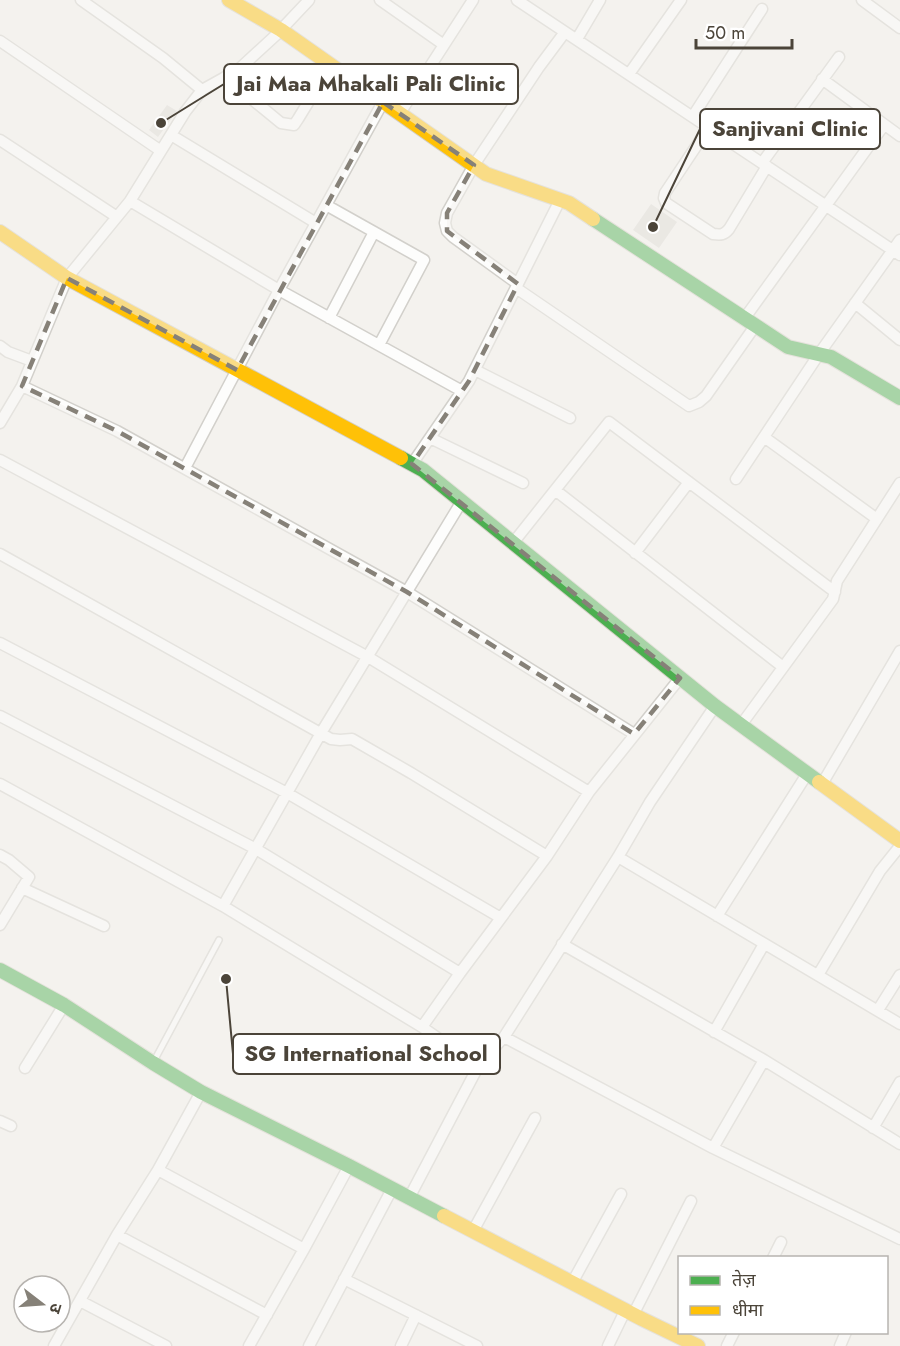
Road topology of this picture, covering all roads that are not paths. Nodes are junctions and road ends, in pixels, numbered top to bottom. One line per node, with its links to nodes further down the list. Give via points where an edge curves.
1 (81, 0): 22 (street)
2 (229, 0): 12 (street)
3 (309, 0): 12 (street)
4 (380, 0): 16 (street)
5 (473, 0): 16 (street)
6 (517, 0): 13 (street)
7 (600, 0): 14 (street)
8 (681, 0): 19 (street)
9 (862, 0): 11 (street)
10 (762, 9): 25 (street)
11 (900, 28)
12 (281, 30): 18 (street); 20 (street)
13 (565, 32): 14 (street); 33 (street)
14 (577, 39): 19 (street)
15 (0, 41): 31 (street)
16 (444, 45): 24 (street)
17 (839, 57): 21 (street)
18 (331, 65): 20 (street, via 294,125 281,123); 23 (street)
19 (629, 74): 25 (street)
20 (225, 77): 22 (street)
21 (822, 79): 26 (street); 32 (street)
22 (202, 90): 28 (street)
23 (383, 102): 24 (street); 36 (street)
24 (400, 113): 33 (street)
25 (693, 116): 27 (street)
26 (884, 125): 29 (street); 37 (street)
27 (709, 127): 32 (street); 32 (street, via 665,193 666,203 720,235 729,229)
28 (171, 135): 31 (street); 39 (street)
29 (900, 136)
30 (0, 140): 38 (street)
31 (161, 151): 35 (street)
32 (764, 164): 37 (street)
33 (474, 165): 34 (street, via 486,174); 45 (street, via 447,213 447,231)
34 (560, 200): 45 (street); 49 (street)
35 (130, 201): 38 (street); 46 (street)
36 (326, 205): 39 (street); 41 (street)
37 (826, 206): 43 (street); 49 (street)
38 (117, 217): 44 (street)
39 (316, 223): 46 (street)
40 (0, 232): 44 (street)
41 (374, 232): 48 (street); 51 (street, via 424,260)
42 (900, 240): 43 (street)
43 (897, 253): 47 (street)
44 (67, 278): 54 (street); 55 (street)
45 (517, 286): 49 (street, via 689,406 706,396); 56 (street)
46 (279, 290): 48 (street); 55 (street)
47 (855, 303): 50 (street); 53 (street)
48 (329, 318): 51 (street)
49 (750, 322): 53 (street, via 788,347)
50 (900, 340)
51 (379, 345): 58 (street)
52 (0, 346): 54 (street)
53 (819, 354): 59 (street, via 831,357); 62 (street)
54 (32, 361): 57 (street)
55 (237, 370): 65 (street); 66 (street)
56 (475, 370): 58 (street); 60 (street)
57 (22, 386): 61 (street); 66 (street)
58 (462, 391): 63 (street)
59 (900, 398)
60 (570, 418)
61 (0, 423)
62 (764, 437): 67 (street); 73 (street)
63 (430, 438): 65 (street); 69 (street)
64 (0, 460): 81 (street)
65 (412, 464): 72 (street)
66 (185, 468): 77 (street)
67 (736, 479)
68 (689, 482): 71 (street, via 609,422); 75 (street); 78 (street)
69 (523, 483)
70 (900, 483): 73 (street)
71 (555, 490): 74 (street); 75 (street)
72 (462, 501): 74 (street); 77 (street)
73 (877, 519): 78 (street, via 837,580)
74 (513, 543): 83 (street)
75 (635, 552): 82 (street)
76 (0, 554): 87 (street)
77 (407, 592): 81 (street); 88 (street)
78 (835, 592): 82 (street)
79 (0, 643): 93 (street)
80 (900, 651): 91 (street)
81 (368, 657): 87 (street); 92 (street)
82 (783, 667): 86 (street)
83 (680, 678): 84 (street); 88 (street)
84 (715, 706): 86 (street); 98 (street)
85 (0, 716): 95 (street)
86 (741, 725): 89 (street)
87 (321, 733): 93 (street); 97 (street, via 331,739 352,739)
88 (634, 734): 92 (street)
89 (807, 774): 91 (street); 101 (street)
90 (0, 784): 100 (street)
91 (822, 784): 94 (street)
92 (590, 792): 97 (street)
93 (287, 793): 95 (street); 102 (street)
94 (899, 838): 110 (street)
95 (255, 849): 100 (street); 109 (street)
96 (0, 855): 99 (street, via 29,877)
97 (547, 856): 102 (street)
98 (618, 857): 101 (street); 106 (street)
99 (22, 888): 103 (street); 104 (street)
100 (223, 906): 115 (street)
101 (717, 916): 107 (street)
102 (501, 918): 109 (street)
103 (0, 925)
104 (104, 926)
105 (219, 940): 120 (lane)
106 (562, 944): 116 (street); 117 (street)
107 (764, 944): 110 (street); 116 (street)
108 (0, 970): 112 (street)
109 (460, 973): 115 (street)
110 (818, 975): 113 (street)
111 (900, 975): 113 (street)
112 (64, 1005): 120 (street); 121 (street)
113 (878, 1010): 114 (street)
114 (900, 1024)
115 (422, 1027): 118 (street)
116 (714, 1032): 119 (street)
117 (504, 1037): 129 (street); 134 (street, via 479,1065)
118 (455, 1050)
119 (764, 1060): 127 (street); 129 (street)
120 (153, 1063): 123 (street)
121 (25, 1068)
122 (900, 1082): 127 (street)
123 (201, 1092): 130 (street); 131 (street)
124 (535, 1118): 136 (street)
125 (0, 1121): 126 (street)
126 (11, 1126)
127 (873, 1128): 128 (street)
128 (900, 1144)
129 (713, 1148): 138 (street)
130 (349, 1166): 132 (street); 140 (street)
131 (158, 1170): 137 (street); 140 (street)
132 (392, 1189): 134 (street); 142 (street)
133 (621, 1194): 143 (street)
134 (409, 1198): 136 (street)
135 (691, 1201): 145 (street)
136 (473, 1231): 143 (street)
137 (117, 1235): 144 (street); 146 (street)
138 (900, 1239)
139 (781, 1242): 141 (street)
140 (304, 1249): 146 (street)
141 (774, 1256)
142 (344, 1279): 147 (street); 151 (street)
143 (572, 1283): 145 (street)
144 (80, 1301): 148 (street); 149 (street)
145 (629, 1313): 154 (street); 155 (street)
146 (267, 1315): 150 (street)
147 (416, 1315): 152 (street); 153 (street)
148 (54, 1346)
149 (166, 1346)
150 (249, 1346)
151 (309, 1346)
152 (401, 1346)
153 (477, 1346)
154 (608, 1346)
155 (698, 1346)

